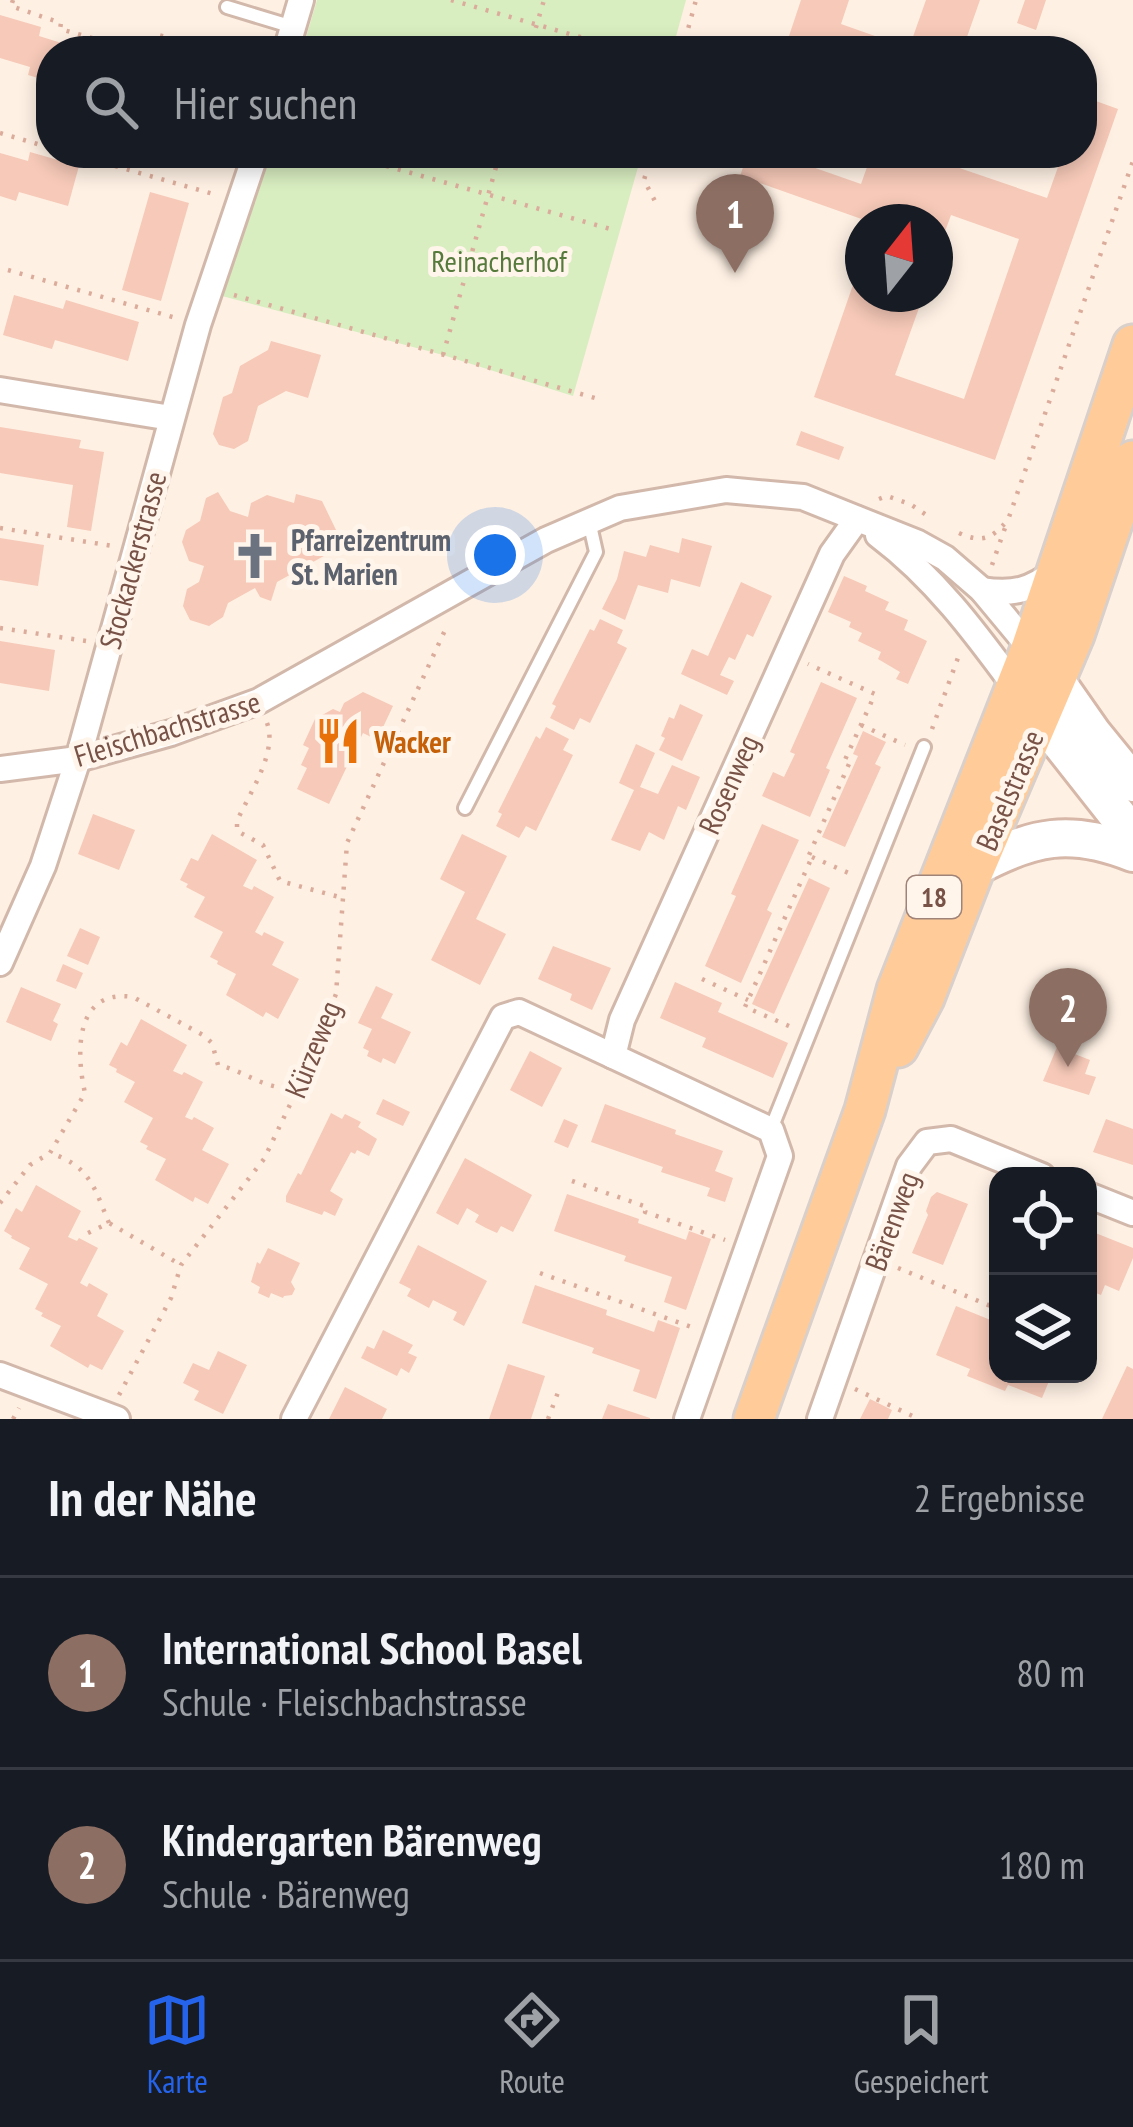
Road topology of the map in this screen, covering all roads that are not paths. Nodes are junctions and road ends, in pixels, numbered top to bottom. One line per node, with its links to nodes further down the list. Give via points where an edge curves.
1 (301, 0): 4 (street)
2 (227, 7): 3 (lane)
3 (284, 36)
4 (291, 36)
5 (251, 168): 8 (street, Stockackerstrasse)
6 (1133, 345): 12 (main road)
7 (0, 390): 8 (street)
8 (171, 418): 17 (street, Stockackerstrasse)
9 (1133, 461): 15 (main road, Baselstrasse / 18, via 1074,635)
10 (857, 519): 11 (street, Fleischbachstrasse, via 803,497 726,490 620,508); 13 (street, Fleischbachstrasse, via 945,558); 15 (street, Fleischbachstrasse, via 930,580); 25 (street, Rosenweg, via 786,654 622,1020)
11 (590, 521): 17 (street, Fleischbachstrasse, via 259,701); 20 (lane, via 596,553)
12 (1058, 570): 13 (street, via 1024,592); 14 (main road)
13 (982, 590): 14 (street, Fleischbachstrasse)
14 (1030, 650): 15 (main road)
15 (1037, 695): 19 (main road); 21 (main road, via 1073,762); 23 (main road, Baselstrasse / 18); 26 (main road, Baselstrasse / 18, via 897,990)
16 (923, 750): 27 (lane)
17 (78, 759): 18 (street, Fleischbachstrasse); 24 (street, Stockackerstrasse)
18 (0, 769)
19 (1133, 783)
20 (465, 808)
21 (1133, 835)
22 (1133, 853): 23 (main road, via 1077,837 1048,839)
23 (975, 867): 26 (main road, Baselstrasse / 18, via 924,998)
24 (0, 963)
25 (613, 1057): 27 (street); 33 (street, via 519,1012 503,1017)
26 (865, 1110): 35 (main road, Baselstrasse / 18)
27 (771, 1130): 34 (street, via 780,1156)
28 (1020, 1167): 36 (street, Bärenweg, via 951,1139 927,1142 909,1166)
29 (1097, 1199): 30 (street)
30 (1133, 1213)
31 (0, 1376): 32 (street)
32 (113, 1417)
33 (294, 1419)
34 (687, 1419)
35 (754, 1419)
36 (820, 1419)

